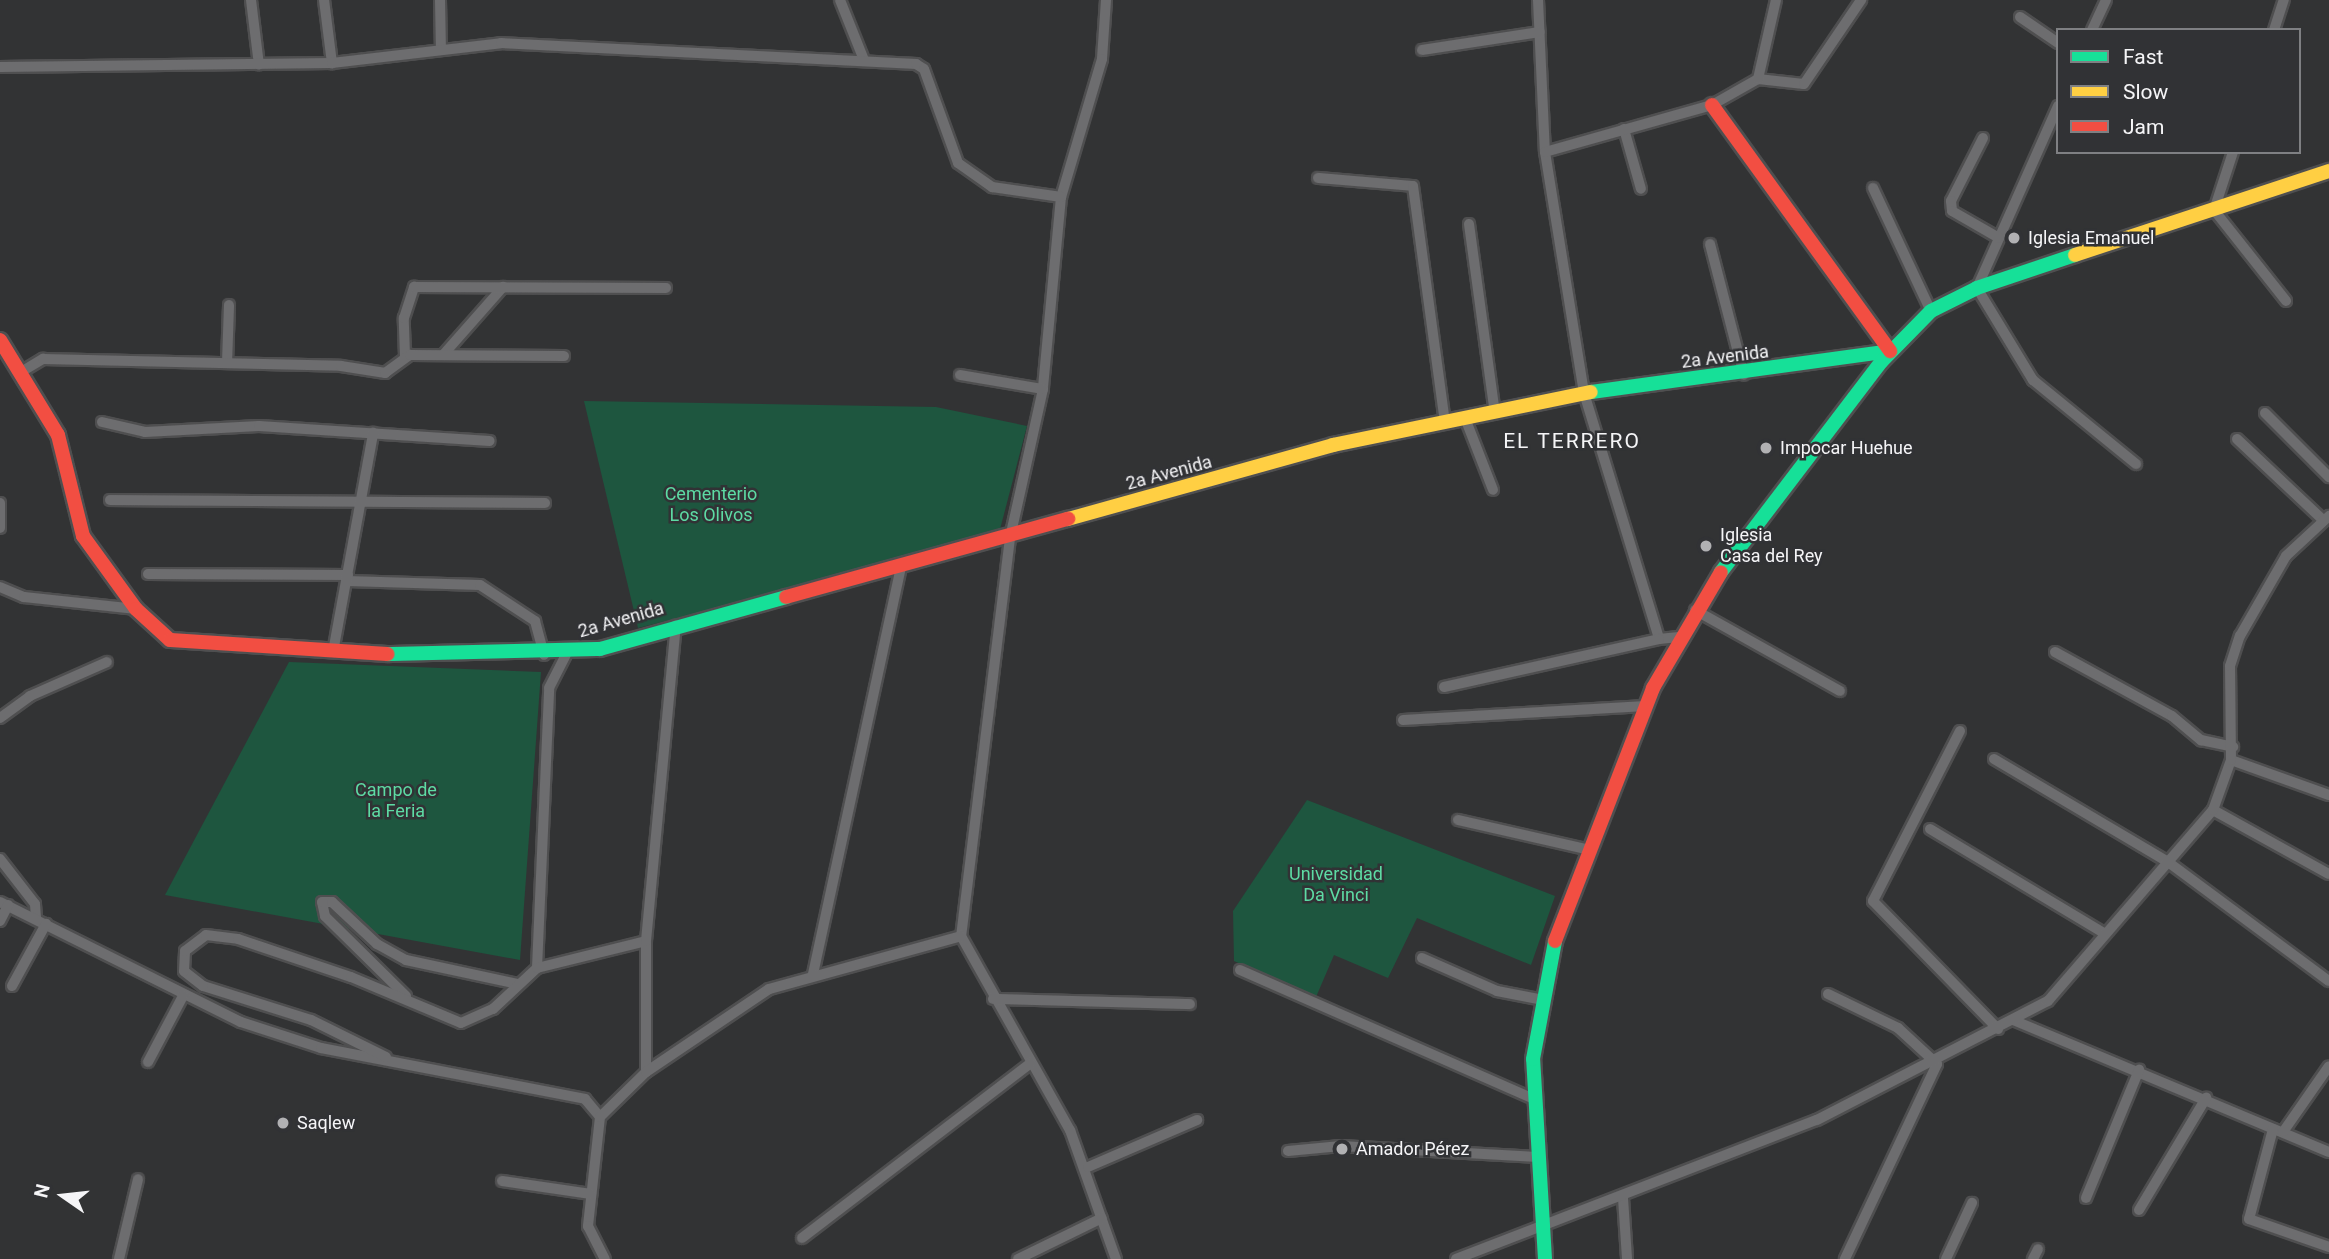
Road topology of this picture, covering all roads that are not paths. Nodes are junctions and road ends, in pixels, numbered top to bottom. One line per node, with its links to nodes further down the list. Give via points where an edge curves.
1 (251, 0): 20 (street)
2 (324, 0): 19 (street)
3 (440, 0): 16 (street)
4 (840, 0): 18 (street)
5 (1106, 0): 33 (street, via 1102,59)
6 (1538, 0): 14 (street)
7 (1776, 0): 22 (street)
8 (1861, 0): 22 (street, via 1804,84)
9 (2106, 0): 12 (street)
10 (2284, 0): 13 (street)
11 (2020, 17): 15 (street)
12 (2093, 28)
13 (2275, 28)
14 (1540, 32): 17 (street); 27 (street)
15 (2056, 42)
16 (442, 50): 18 (street, via 501,43); 19 (street)
17 (1422, 50)
18 (864, 60): 33 (street, via 924,69 945,141 971,175 992,187)
19 (332, 64): 20 (street)
20 (259, 65): 21 (street)
21 (0, 67)
22 (1758, 79): 23 (street)
23 (1712, 105): 25 (street); 45 (street)
24 (2056, 110): 36 (street)
25 (1625, 129): 27 (street); 32 (street)
26 (1983, 138): 36 (street, via 1951,201 1952,211)
27 (1545, 152): 54 (street)
28 (2232, 154): 34 (street)
29 (2329, 170): 34 (street)
30 (1318, 178): 59 (street, via 1413,186)
31 (1873, 188): 43 (street)
32 (1641, 189)
33 (1061, 197): 53 (street)
34 (2214, 210): 40 (street); 41 (street)
35 (1469, 224): 55 (street)
36 (1999, 238): 40 (street)
37 (1710, 244): 52 (street)
38 (503, 287): 39 (street); 46 (street); 47 (street, via 414,287 404,318)
39 (666, 288)
40 (1977, 288): 43 (street); 63 (street, via 2034,380)
41 (2286, 301)
42 (229, 305): 49 (street)
43 (1931, 311): 45 (street)
44 (0, 340): 50 (street, 2a Avenida)
45 (1890, 351): 52 (street, 2a Avenida); 78 (street)
46 (443, 355): 47 (street); 48 (street)
47 (405, 356): 49 (street, via 385,373)
48 (564, 356)
49 (227, 363): 50 (street, via 43,359)
50 (21, 372): 77 (street, 2a Avenida, via 58,435 83,536)
51 (960, 375): 53 (street)
52 (1744, 375): 54 (street, 2a Avenida)
53 (1043, 389): 72 (street)
54 (1584, 393): 55 (street, 2a Avenida); 81 (street)
55 (1495, 413): 57 (street, 2a Avenida)
56 (2265, 413): 64 (street)
57 (1465, 418): 59 (street, 2a Avenida); 65 (street)
58 (102, 422): 60 (street, via 145,432 259,426)
59 (1444, 423): 72 (street, 2a Avenida, via 1333,445)
60 (373, 433): 62 (street); 68 (street)
61 (2237, 439): 70 (street)
62 (490, 441)
63 (2136, 464)
64 (2329, 477)
65 (1493, 490)
66 (110, 500): 68 (street)
67 (0, 503): 71 (street)
68 (362, 503): 69 (street); 75 (street)
69 (545, 503)
70 (2326, 518): 93 (street, via 2286,556 2241,636 2230,666)
71 (0, 528)
72 (1010, 538): 73 (street, 2a Avenida); 108 (street)
73 (901, 566): 79 (street, 2a Avenida); 113 (street)
74 (148, 574): 75 (street)
75 (348, 578): 82 (street); 84 (street, via 480,585 535,621)
76 (0, 587): 77 (street, via 24,597)
77 (136, 609): 82 (street, 2a Avenida, via 182,644)
78 (1695, 610): 80 (street); 88 (street)
79 (676, 625): 85 (street, 2a Avenida); 109 (street)
80 (1679, 637): 81 (street); 89 (street)
81 (1659, 639): 87 (street)
82 (333, 652): 84 (street, 2a Avenida)
83 (2055, 652): 93 (street, via 2172,716 2201,740)
84 (544, 655): 85 (street, 2a Avenida)
85 (566, 655): 111 (street, via 550,688)
86 (107, 662): 90 (street, via 30,696)
87 (1444, 687)
88 (1840, 691)
89 (1646, 706): 91 (street); 100 (street)
90 (0, 718)
91 (1403, 720)
92 (1960, 731): 124 (street, via 1873,901)
93 (2233, 747): 95 (street)
94 (1994, 759): 102 (street)
95 (2231, 760): 96 (street); 97 (street)
96 (2329, 795)
97 (2213, 810): 102 (street); 103 (street)
98 (1458, 820): 100 (street)
99 (1930, 830): 107 (street)
100 (1586, 849): 120 (street)
101 (0, 859): 106 (street, via 35,904)
102 (2168, 862): 107 (street); 114 (street)
103 (2329, 874)
104 (4, 903): 105 (street); 106 (street)
105 (0, 921)
106 (41, 922): 116 (street); 118 (street)
107 (2104, 933): 123 (street, via 2048,1001)
108 (961, 936): 113 (street); 119 (street)
109 (646, 941): 111 (street); 131 (street)
110 (1422, 958): 120 (street, via 1497,992)
111 (537, 968): 115 (street)
112 (1240, 970): 133 (street)
113 (813, 974): 131 (street, via 769,989)
114 (2329, 981)
115 (518, 984): 121 (street, via 493,1009 461,1024); 121 (street, via 406,960 377,944 332,902 322,902 325,916)
116 (12, 986)
117 (1828, 994): 127 (street, via 1898,1028)
118 (183, 996): 125 (street); 128 (street, via 321,1048)
119 (993, 999): 122 (street); 126 (street)
120 (1538, 999): 133 (street)
121 (413, 1003): 128 (street, via 224,936 193,941 183,961 190,979 203,986 311,1020)
122 (1190, 1004)
123 (2012, 1020): 124 (street); 130 (street)
124 (1998, 1029): 127 (street)
125 (148, 1062)
126 (1031, 1063): 140 (street); 150 (street)
127 (1937, 1064): 144 (street); 159 (street)
128 (404, 1066): 134 (street, via 585,1099)
129 (2329, 1066): 136 (street)
130 (2139, 1070): 132 (street); 145 (street)
131 (646, 1072): 134 (street)
132 (2206, 1098): 136 (street); 147 (street)
133 (1534, 1099): 139 (street)
134 (600, 1117): 143 (street)
135 (1197, 1120): 140 (street)
136 (2278, 1130): 138 (street); 151 (street, via 2249,1219)
137 (1288, 1151): 139 (street, via 1341,1146)
138 (2329, 1152)
139 (1538, 1157): 149 (street)
140 (1088, 1167): 148 (street)
141 (138, 1179): 152 (street)
142 (502, 1181): 143 (street)
143 (591, 1194): 153 (street, via 588,1226)
144 (1623, 1198): 149 (street); 158 (street)
145 (2086, 1198)
146 (1972, 1203): 160 (street)
147 (2139, 1210)
148 (1102, 1218): 154 (street); 155 (street)
149 (1544, 1225): 156 (street); 157 (street)
150 (802, 1238)
151 (2329, 1247)
152 (119, 1259)
153 (605, 1259)
154 (1018, 1259)
155 (1116, 1259)
156 (1456, 1259)
157 (1545, 1259)
158 (1627, 1259)
159 (1846, 1259)
160 (1946, 1259)

